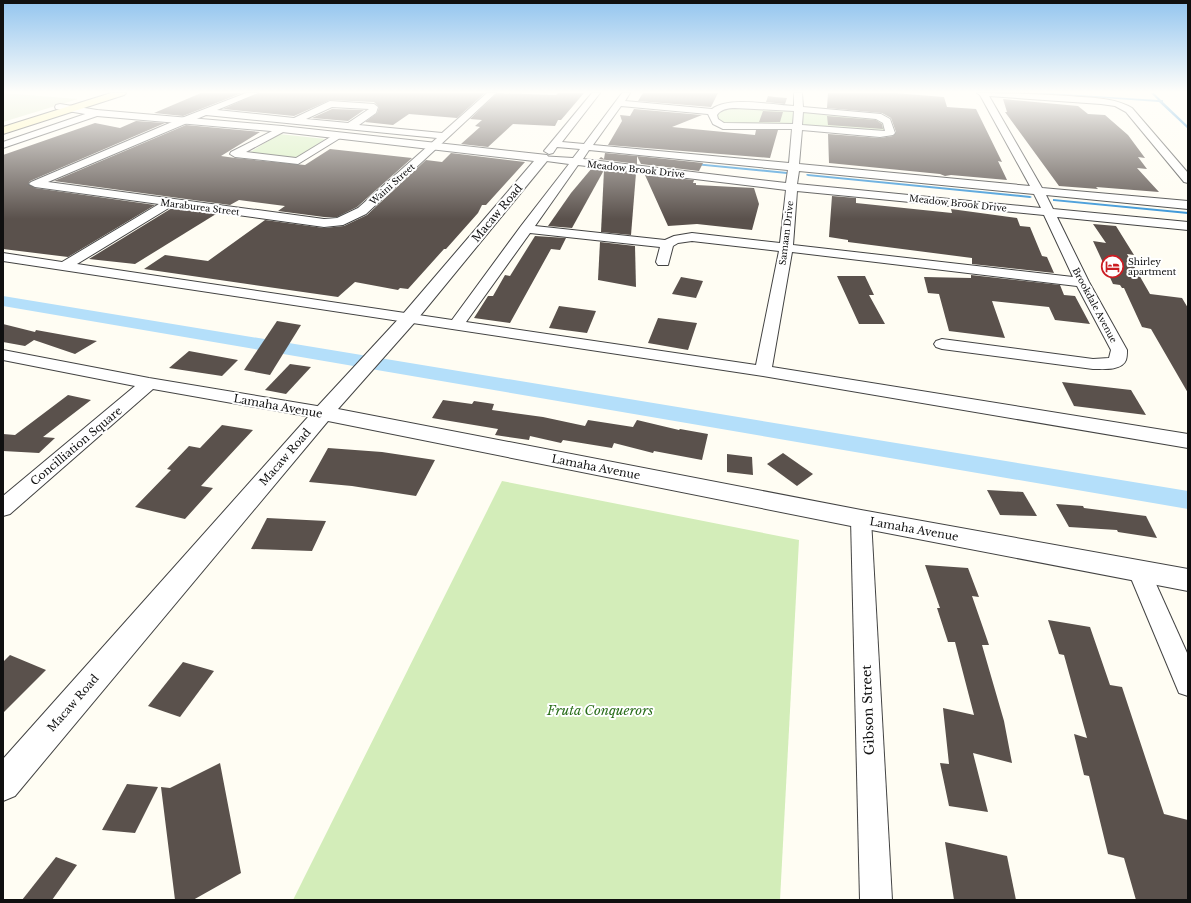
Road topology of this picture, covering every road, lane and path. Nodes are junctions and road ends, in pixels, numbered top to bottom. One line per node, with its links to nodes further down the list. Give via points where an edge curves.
1 (32, 135): 14 (street)
2 (149, 135): 23 (street, Maraburea Street, via 35,184)
3 (271, 135): 11 (street, via 236,154 298,162)
4 (333, 135): 11 (street, Meadow Brook Drive)
5 (436, 135): 12 (street)
6 (562, 135): 13 (street, Macaw Road)
7 (596, 135): 16 (street)
8 (796, 135): 19 (street, Samaan Drive)
9 (1006, 135): 22 (street, Brookdale Avenue)
10 (1150, 135): 20 (street)
11 (340, 136): 15 (street, Meadow Brook Drive)
12 (445, 136): 15 (street, Waini Street)
13 (555, 144): 16 (street); 17 (street, Macaw Road)
14 (3, 145)
15 (434, 146): 17 (street, Meadow Brook Drive); 25 (street, Waini Street)
16 (587, 148): 18 (street); 19 (street)
17 (543, 158): 18 (street, Meadow Brook Drive); 35 (street, Macaw Road)
18 (576, 162): 21 (street, Meadow Brook Drive); 28 (street)
19 (794, 167): 21 (street, Samaan Drive); 22 (street)
20 (1188, 180)
21 (792, 187): 26 (street, Meadow Brook Drive); 30 (street, Samaan Drive)
22 (1038, 190): 24 (street); 26 (street, Brookdale Avenue)
23 (169, 203): 25 (street, Maraburea Street, via 324,223 339,222); 33 (street)
24 (1188, 205)
25 (362, 211)
26 (1048, 212): 27 (street, Meadow Brook Drive); 34 (street, Brookdale Avenue)
27 (1188, 226)
28 (525, 229): 29 (street); 36 (street)
29 (667, 244): 30 (street, via 692,237); 32 (street)
30 (786, 248): 34 (street); 39 (street, Samaan Drive)
31 (3, 257): 33 (street)
32 (663, 262)
33 (64, 266): 35 (street)
34 (1082, 282): 37 (street, Brookdale Avenue, via 1119,350 1118,360 1113,363 1093,364)
35 (409, 318): 36 (street); 41 (street, Macaw Road)
36 (457, 324): 39 (street)
37 (942, 344)
38 (3, 355): 40 (street, Lamaha Avenue)
39 (764, 371): 42 (street)
40 (149, 383): 41 (street, Lamaha Avenue); 43 (street, Concilliation Square)
41 (323, 413): 44 (street, Lamaha Avenue); 48 (street, Macaw Road)
42 (1188, 441)
43 (3, 508)
44 (861, 519): 45 (street, Lamaha Avenue); 49 (street, Gibson Street)
45 (1139, 570): 46 (street, Lamaha Avenue); 47 (street)
46 (1188, 580)
47 (1188, 684)
48 (3, 784)
49 (876, 900)

